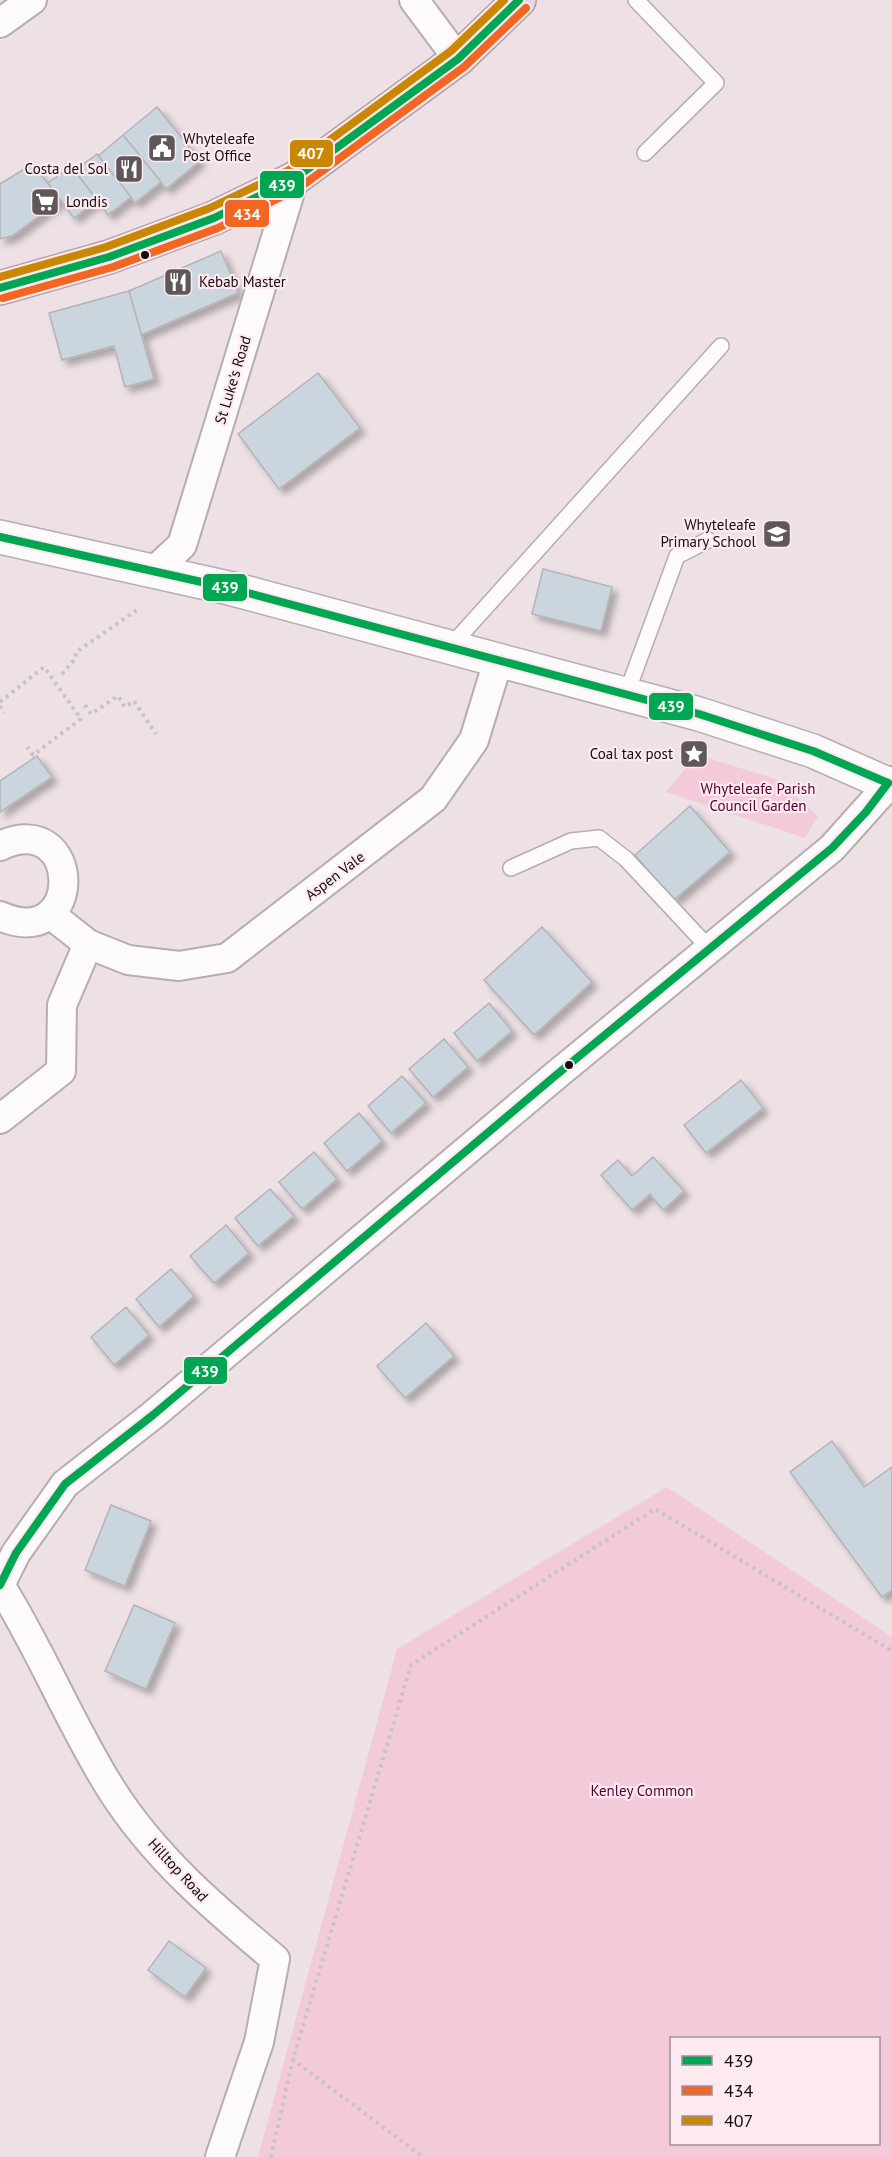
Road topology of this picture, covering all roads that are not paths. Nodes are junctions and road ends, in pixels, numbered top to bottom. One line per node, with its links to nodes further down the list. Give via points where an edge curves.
1 (33, 0): 5 (street)
2 (414, 0): 6 (street)
3 (519, 0): 6 (highway)
4 (636, 0): 7 (lane, via 716,83)
5 (0, 23)
6 (458, 59): 8 (highway)
7 (645, 153)
8 (294, 179): 9 (highway, via 203,222 109,256); 13 (street, St Luke's Road, via 183,545)
9 (0, 288)
10 (721, 346): 14 (lane)
11 (0, 537): 13 (street)
12 (708, 540): 16 (lane, via 677,556)
13 (155, 570): 14 (street)
14 (449, 648): 15 (street)
15 (498, 661): 16 (street); 22 (street, Aspen Vale, via 474,740 433,799 227,958 179,966 128,960)
16 (626, 696): 17 (street, via 699,714 813,751)
17 (891, 783): 23 (street, via 831,848)
18 (0, 846): 20 (street, via 26,838 46,846 61,861 65,889)
19 (511, 868): 23 (lane, via 571,841 599,838 626,859)
20 (50, 914): 21 (street, via 26,923); 22 (street, Aspen Vale)
21 (0, 916)
22 (88, 944): 24 (street, via 62,1005 62,1071)
23 (710, 949): 25 (street, via 171,1400 65,1484)
24 (0, 1119)
25 (8, 1552): 26 (street)
26 (0, 1585): 27 (street, Hilltop Road, via 112,1791 157,1851 205,1900 275,1959 258,2042)
27 (220, 2157)

